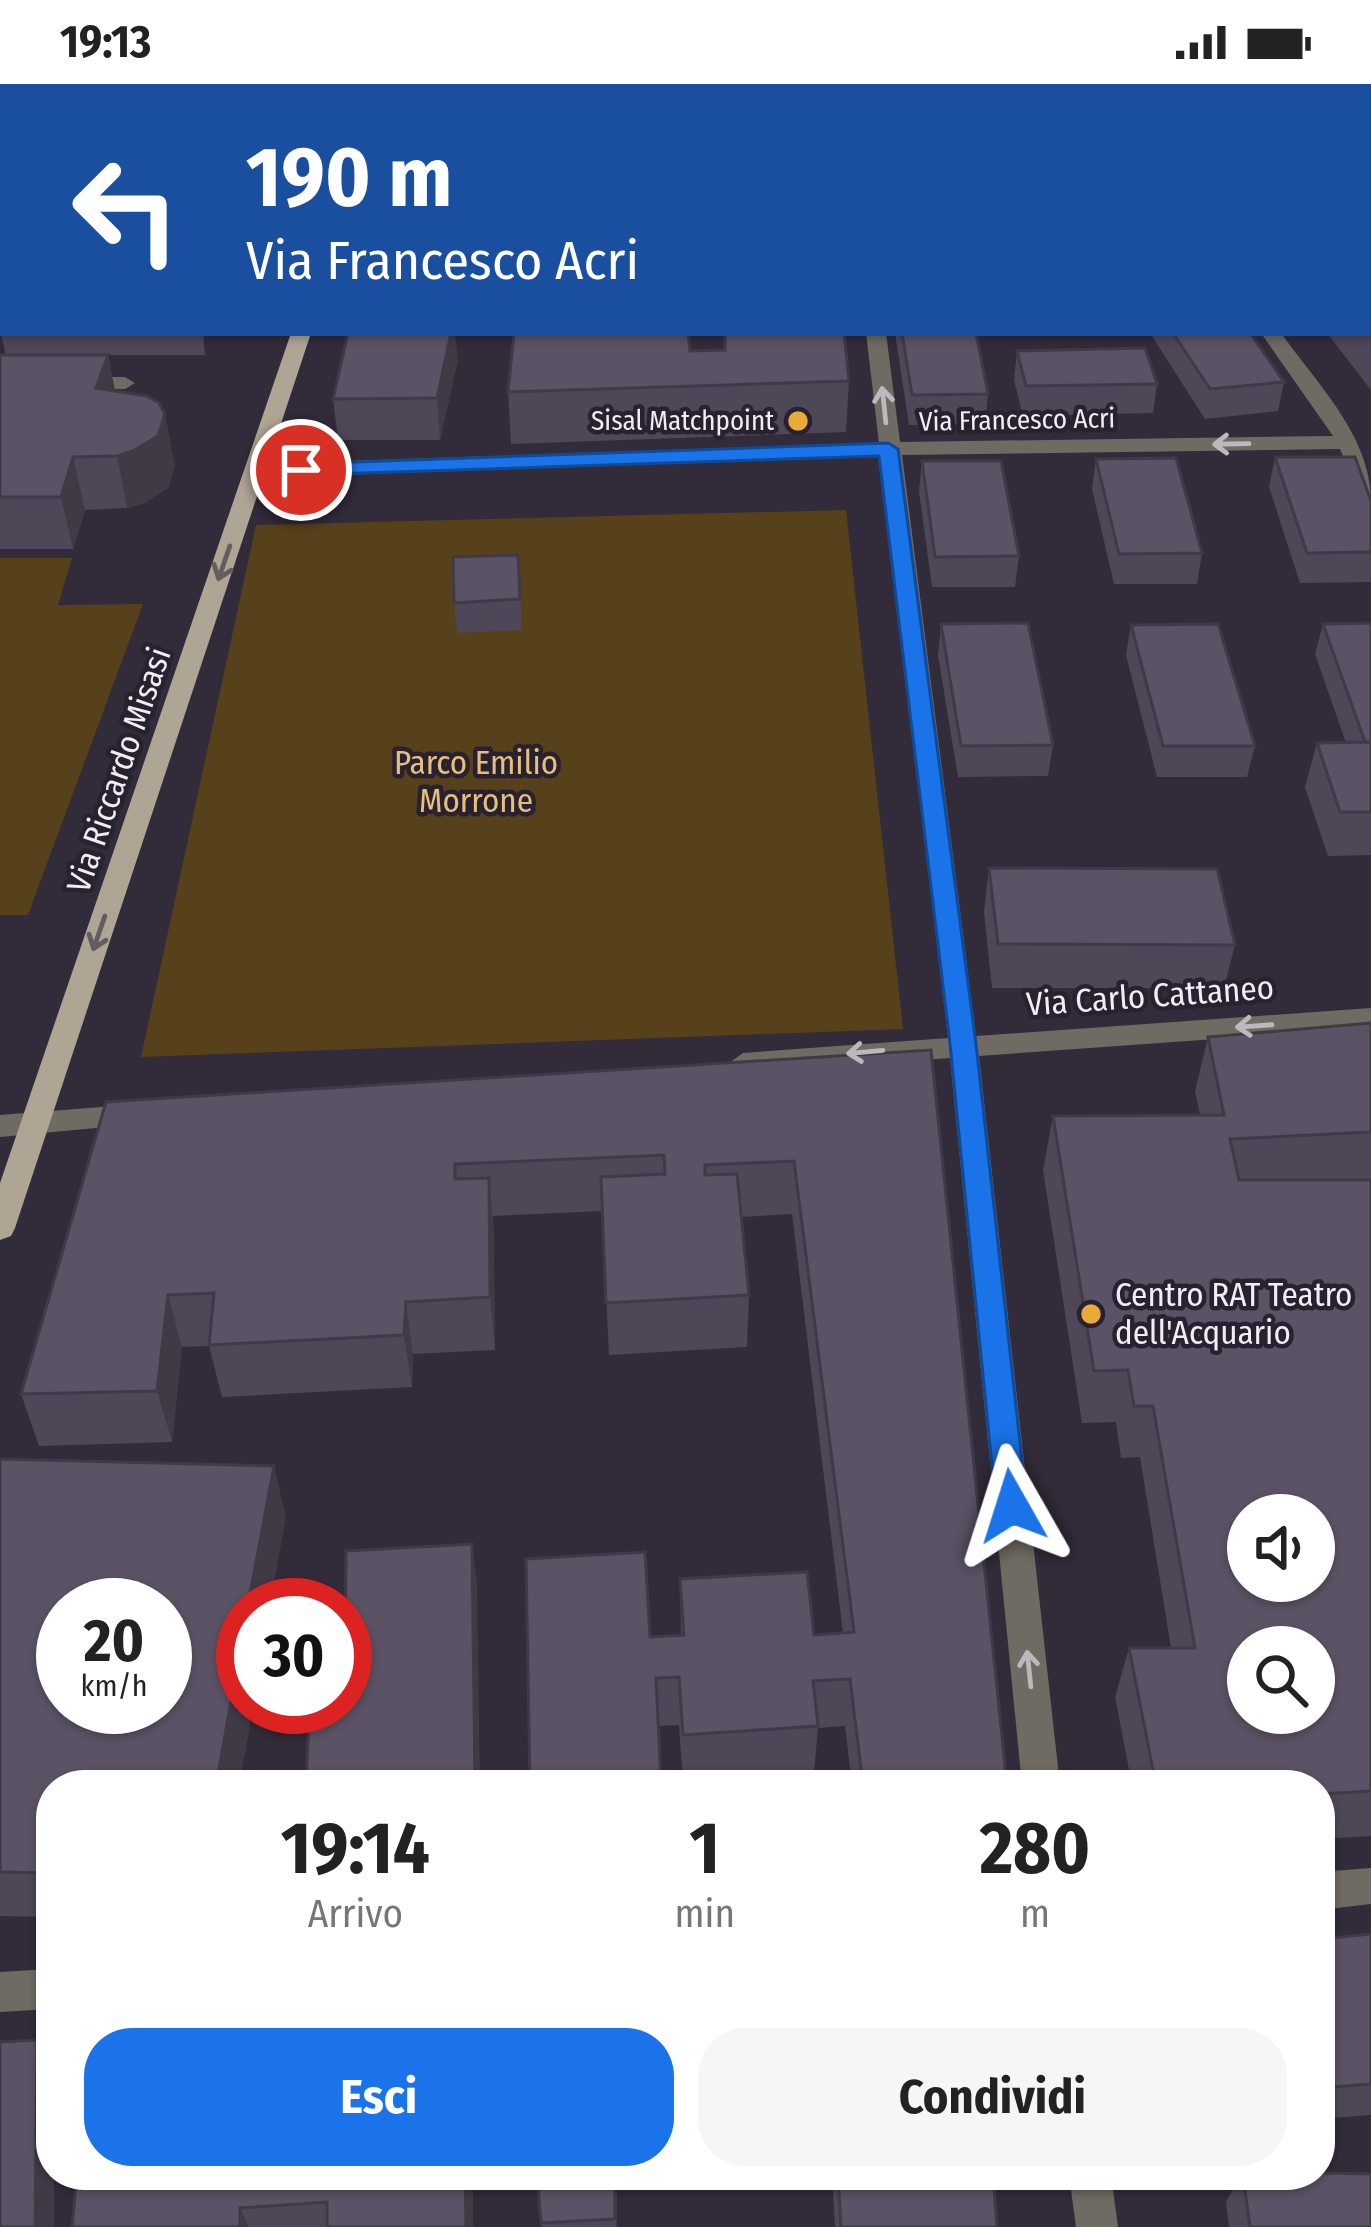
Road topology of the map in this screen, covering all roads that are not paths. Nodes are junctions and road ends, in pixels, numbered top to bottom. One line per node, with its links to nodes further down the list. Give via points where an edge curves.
1 (301, 336): 8 (main road, Via Riccardo Misasi)
2 (876, 336): 7 (street, one-way to 2)
3 (1273, 336): 6 (street)
4 (125, 382): 5 (street)
5 (0, 383)
6 (1348, 442): 7 (street, Via Francesco Acri, one-way to 7); 9 (street)
7 (888, 449): 8 (street, Via Francesco Acri); 11 (street)
8 (255, 471): 14 (main road, Via Riccardo Misasi, one-way to 14)
9 (1371, 495)
10 (1371, 1018): 11 (street, Via Carlo Cattaneo, one-way to 11)
11 (963, 1044): 12 (street, Via Carlo Cattaneo, one-way to 12); 17 (street, one-way to 11)
12 (707, 1066)
13 (172, 1112): 14 (street)
14 (34, 1123): 15 (street); 16 (main road, Via Riccardo Misasi)
15 (0, 1126)
16 (0, 1228)
17 (1039, 1770)
18 (1371, 1886): 19 (street)
19 (1335, 1890)
20 (36, 1990): 21 (street)
21 (0, 1992)
22 (1092, 2190): 23 (street)
23 (1097, 2227)

